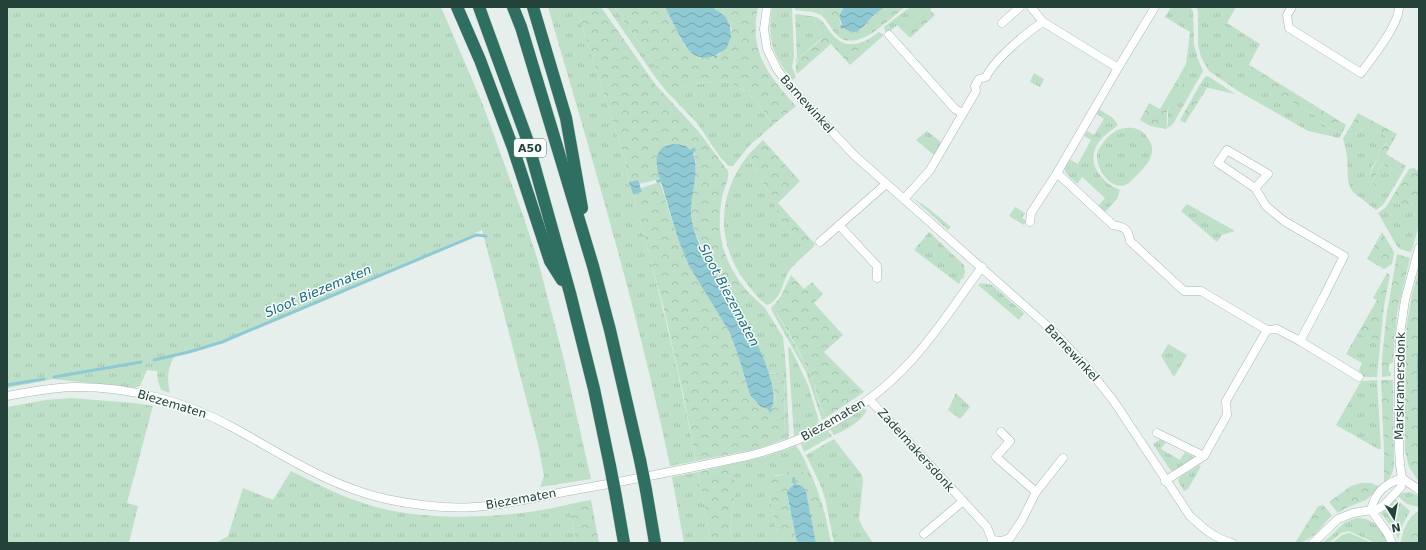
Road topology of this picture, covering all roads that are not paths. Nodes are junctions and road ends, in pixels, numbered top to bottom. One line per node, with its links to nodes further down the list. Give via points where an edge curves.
1 (458, 7): 27 (highway, A50, via 513,148 550,261)
2 (479, 7): 27 (highway, A50, via 527,139)
3 (513, 7): 24 (highway, A50)
4 (533, 7): 24 (highway, A50, via 566,118)
5 (767, 7): 17 (street, Barnewinkel, via 765,43 777,69 817,117)
6 (1020, 7): 12 (street)
7 (1030, 7): 11 (street)
8 (1155, 7): 14 (street)
9 (1292, 7): 10 (street, via 1286,16 1289,28 1361,74 1399,14)
10 (1399, 7)
11 (1043, 22): 14 (street); 15 (street, via 1004,54 986,77 979,79 975,86 976,91)
12 (1002, 23)
13 (889, 35): 15 (street)
14 (1118, 68): 16 (street)
15 (962, 114): 19 (street, via 930,170)
16 (1057, 173): 20 (street, via 1031,213); 28 (street, via 1113,225 1123,226 1129,233 1130,241 1184,291 1201,291)
17 (886, 184): 19 (street, Barnewinkel); 21 (street)
18 (1255, 188): 18 (street, via 1218,163 1227,150 1268,174); 29 (street, via 1266,206 1284,221 1344,256)
19 (904, 200): 25 (street, Barnewinkel)
20 (1030, 222)
21 (839, 225): 22 (street); 26 (street, via 877,266)
22 (820, 242)
23 (1419, 248): 37 (street, Marskramersdonk, via 1406,295 1400,334 1399,448)
24 (592, 266): 46 (highway, A50, bridge, via 610,330 640,460)
25 (982, 268): 32 (street, Biezematen, via 918,353); 38 (street, Barnewinkel, via 1053,331 1084,364 1113,400)
26 (877, 278)
27 (570, 293): 45 (highway, A50, bridge, via 594,389)
28 (1268, 330): 29 (street, via 1278,329); 35 (street, via 1226,401 1226,415)
29 (1300, 341): 30 (street)
30 (1359, 377)
31 (7, 396): 32 (street, Biezematen, via 71,387 135,392 207,414 324,478 365,494 442,507 494,505 768,451 826,427)
32 (869, 399): 41 (street, Zadelmakersdonk)
33 (1001, 432): 40 (street, via 1010,441 996,457)
34 (1157, 433): 35 (street)
35 (1204, 456): 38 (street)
36 (1063, 458): 40 (street, Zadelmakersdonk)
37 (1402, 478): 39 (street); 42 (street, via 1384,487 1373,501); 42 (street, via 1401,487 1395,494 1382,506)
38 (1165, 481): 47 (street, Barnewinkel, via 1190,516 1206,531)
39 (1419, 490)
40 (1036, 492): 44 (street, Zadelmakersdonk, via 1010,538 1002,542)
41 (962, 502): 43 (street, Zadelmakersdonk); 44 (street, Zadelmakersdonk, via 987,527)
42 (1371, 510): 48 (street, via 1338,519); 49 (street)
43 (924, 534)
44 (991, 541)
45 (624, 543)
46 (655, 543)
47 (1232, 543)
48 (1313, 543)
49 (1392, 543)

